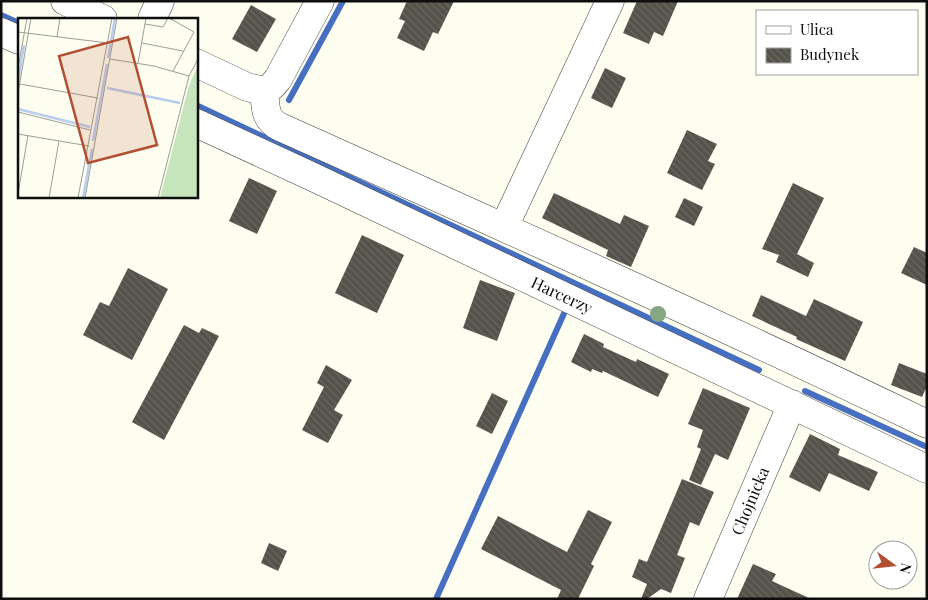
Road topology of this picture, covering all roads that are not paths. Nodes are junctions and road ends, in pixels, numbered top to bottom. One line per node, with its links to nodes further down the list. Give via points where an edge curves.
1 (65, 1): 5 (street)
2 (160, 1): 6 (street)
3 (320, 1): 10 (street, via 278,79)
4 (610, 1): 12 (street)
5 (101, 18)
6 (152, 18)
7 (1, 32): 8 (street)
8 (18, 40)
9 (198, 64): 10 (street)
10 (264, 92): 12 (street, via 266,112 274,124)
11 (198, 124): 14 (street, Harcerzy)
12 (504, 227): 13 (street)
13 (798, 362): 14 (street, Chojnicka); 15 (street)
14 (787, 401): 16 (street, Harcerzy); 17 (street, Chojnicka)
15 (927, 424)
16 (927, 468)
17 (708, 599)

